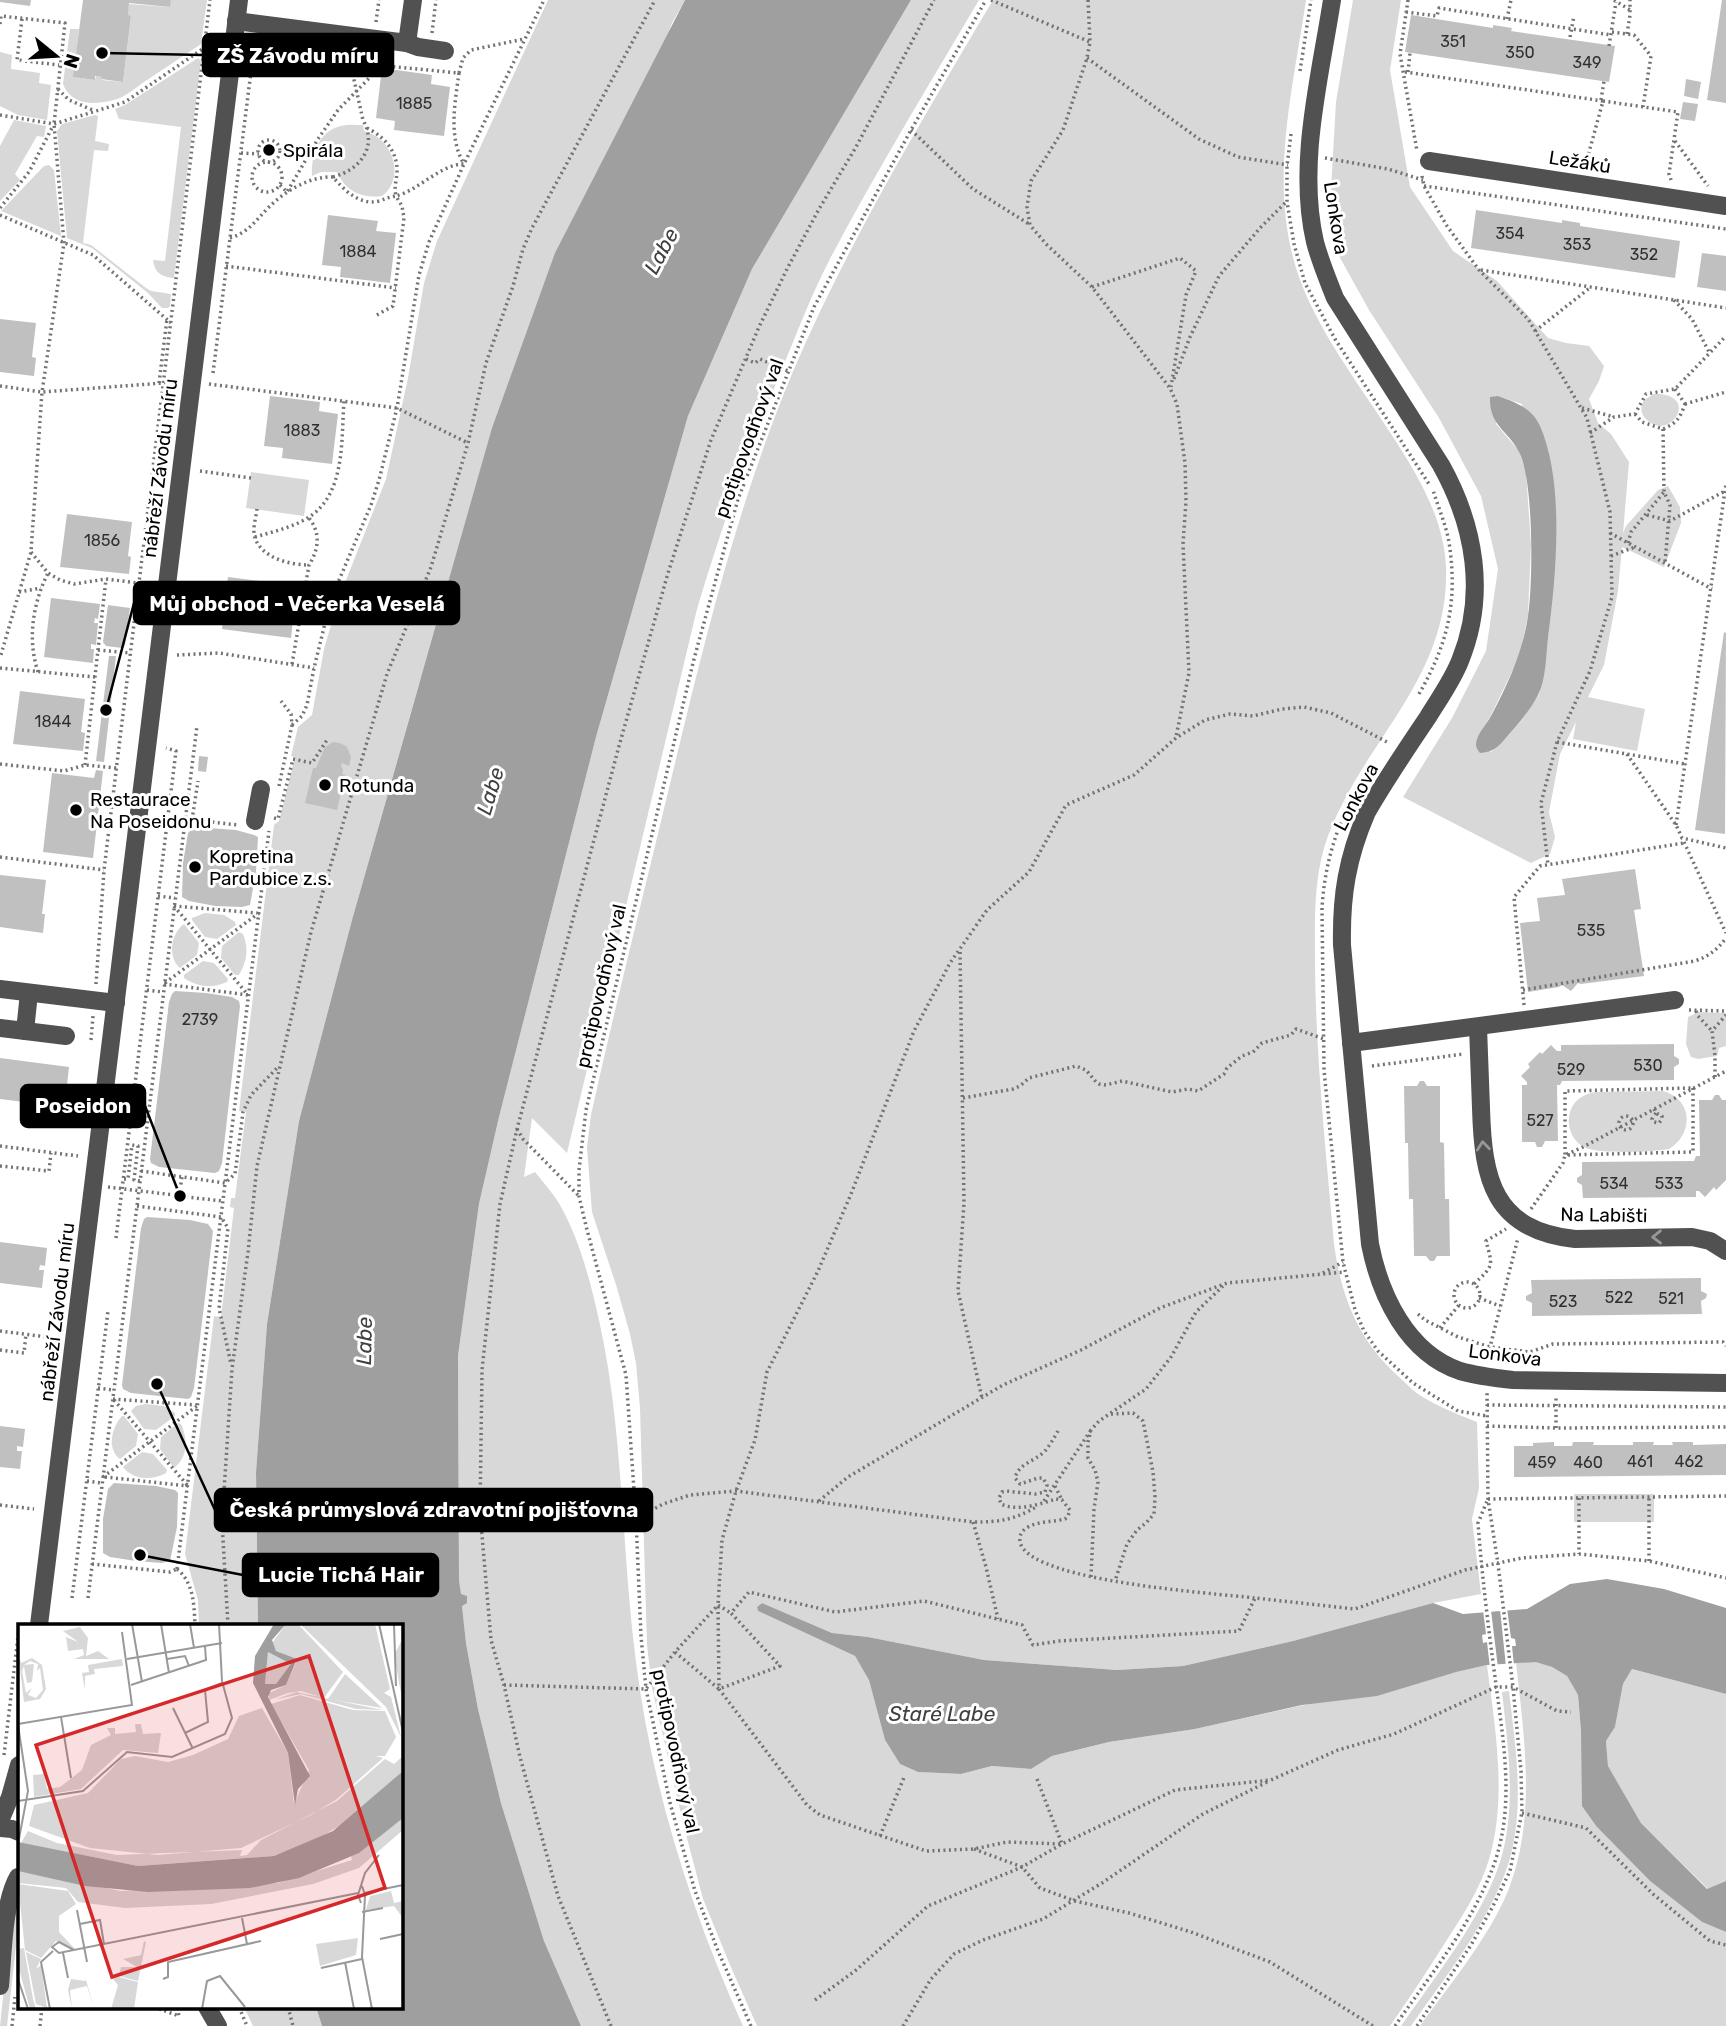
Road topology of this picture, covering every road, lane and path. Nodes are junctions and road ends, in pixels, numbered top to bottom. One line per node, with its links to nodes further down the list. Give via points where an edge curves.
1 (210, 0): 31 (path)
2 (239, 0): 20 (street, nábřeží Závodu míru)
3 (413, 0): 29 (street)
4 (544, 0): 27 (path)
5 (655, 0): 110 (path, via 523,249 486,363)
6 (934, 0): 91 (path, via 787,269)
7 (988, 0): 28 (path); 53 (path, protipovodňový val)
8 (1088, 0): 28 (path)
9 (1311, 0): 42 (path)
10 (1332, 0): 57 (street, Lonkova)
11 (1408, 0): 16 (path)
12 (1510, 0): 19 (path)
13 (1630, 0): 15 (path)
14 (1615, 1): 15 (path); 24 (path)
15 (1630, 10): 25 (path)
16 (1406, 12): 19 (path, via 1437,16 1439,8); 40 (path, via 1399,54)
17 (1574, 16): 23 (path)
18 (22, 19): 22 (path, via 1,16); 38 (path, via 17,60); 38 (path, via 65,23)
19 (1507, 19): 23 (path)
20 (236, 20): 21 (street); 32 (street, nábřeží Závodu míru)
21 (257, 23): 29 (street); 34 (path)
22 (0, 24)
23 (1572, 29): 24 (path); 26 (path)
24 (1611, 33): 25 (path); 30 (path)
25 (1627, 34): 47 (path, via 1634,35 1651,56)
26 (1570, 37)
27 (524, 39): 41 (path, via 471,50); 60 (path)
28 (1090, 42): 36 (path)
29 (407, 43): 33 (street)
30 (1609, 46)
31 (204, 48): 32 (path); 48 (path, via 125,102); 87 (path)
32 (233, 50): 34 (path); 93 (street, nábřeží Závodu míru)
33 (445, 51)
34 (253, 53): 37 (path); 55 (path)
35 (1410, 53): 40 (path)
36 (1087, 58): 61 (path, via 1199,139 1238,157); 75 (path, via 1063,130 1031,181)
37 (350, 62): 39 (path); 45 (path)
38 (60, 65): 44 (path)
39 (382, 65): 41 (path); 45 (path)
40 (1406, 72): 46 (path); 59 (path)
41 (458, 73): 60 (path, via 453,118 458,155)
42 (1299, 76)
43 (1604, 81): 46 (path)
44 (58, 89): 48 (path, via 69,100); 50 (path)
45 (356, 90): 52 (path); 69 (path, via 318,139)
46 (1602, 100): 47 (path); 64 (path)
47 (1643, 107): 54 (path, via 1678,113)
48 (94, 111): 50 (path)
49 (0, 115): 50 (path)
50 (54, 124): 73 (path, via 29,172); 78 (path)
51 (1292, 127): 61 (path)
52 (367, 128): 62 (path, via 362,160); 70 (path, via 391,147 397,166)
53 (911, 130): 75 (path, via 973,189); 92 (path, protipovodňový val, via 814,307)
54 (1674, 140): 66 (path, via 1669,174); 68 (path, via 1711,190)
55 (241, 153): 56 (path); 77 (path)
56 (259, 154): 58 (path); 58 (path, via 263,142 276,142 279,155)
57 (1308, 155): 61 (path); 63 (path); 195 (street, Lonkova, via 1315,242 1335,298 1456,492 1474,562 1475,593 1460,661 1367,812 1350,857 1341,909)
58 (269, 162): 65 (path, via 281,172); 65 (path, via 256,168 253,182 267,192)
59 (1422, 163): 63 (path); 64 (street, Ležáků)
60 (464, 164): 70 (path, via 454,164); 104 (path, via 419,275)
61 (1287, 166): 71 (path)
62 (333, 177): 69 (path, via 322,176); 70 (path, via 357,199 377,202)
63 (1423, 180): 67 (path)
64 (1581, 184): 72 (street, Ležáků)
65 (279, 185): 69 (path)
66 (1675, 185)
67 (1424, 186): 76 (path); 80 (path)
68 (1702, 189)
69 (287, 192): 77 (path, via 244,234)
70 (396, 196): 83 (path, via 404,218)
71 (1287, 202): 97 (path, via 1219,276); 146 (path, via 1305,283 1335,339 1432,489 1448,541 1452,585 1448,626)
72 (1726, 205)
73 (0, 208)
74 (0, 215): 78 (path)
75 (1030, 225): 81 (path)
76 (1726, 229)
77 (230, 238): 79 (path)
78 (64, 243): 87 (path, via 93,255); 99 (path)
79 (226, 266): 83 (path); 95 (path)
80 (1479, 270): 82 (path); 88 (path)
81 (1092, 287): 97 (path); 97 (path, via 1181,258 1196,271 1186,295)
82 (1591, 287): 84 (path); 88 (path)
83 (396, 288): 86 (path, via 393,306)
84 (1674, 300): 85 (path); 90 (path, via 1692,319)
85 (1726, 308)
86 (375, 316)
87 (169, 321): 94 (path)
88 (1535, 331): 105 (path)
89 (1726, 336): 90 (path)
90 (1710, 352): 98 (path)
91 (746, 359): 92 (path, via 755,363 760,359); 204 (path, via 711,440 668,573)
92 (788, 370): 219 (path, protipovodňový val, via 738,499 694,659 586,1110)
93 (192, 381): 94 (path); 95 (path); 187 (street, nábřeží Závodu míru)
94 (161, 383): 99 (path); 131 (path)
95 (211, 384): 101 (path); 102 (path)
96 (0, 386): 99 (path)
97 (1170, 388): 151 (path, via 1177,404 1185,463 1183,544 1189,673)
98 (1675, 389): 103 (path); 106 (path, via 1646,394)
99 (41, 391): 124 (path)
100 (1726, 392): 103 (path)
101 (209, 396)
102 (344, 401): 104 (path); 118 (path, via 333,488 323,506)
103 (1685, 404): 108 (path, via 1680,419)
104 (397, 408): 110 (path); 135 (path, via 371,505)
105 (1581, 408): 107 (path); 109 (path)
106 (1635, 414): 107 (path); 108 (path, via 1642,422)
107 (1614, 417): 109 (path)
108 (1663, 429): 115 (path)
109 (1590, 433): 120 (path, via 1610,512)
110 (468, 443): 198 (path, via 431,567 387,674 311,932)
111 (200, 471): 112 (path)
112 (250, 478)
113 (1726, 484): 114 (path)
114 (1725, 491): 119 (path); 133 (path)
115 (1664, 492): 117 (path); 119 (path, via 1671,505)
116 (257, 509): 121 (path)
117 (1647, 515): 119 (path); 122 (path)
118 (308, 517): 121 (path); 127 (path, via 315,525 318,545)
119 (1670, 521): 126 (path)
120 (1610, 533): 122 (path); 125 (path)
121 (255, 537): 127 (path, via 273,557)
122 (1628, 543): 123 (path)
123 (1635, 547): 125 (path); 126 (path)
124 (31, 552): 128 (path); 134 (path)
125 (1611, 556): 153 (path, via 1612,597 1590,671)
126 (1664, 563): 133 (path)
127 (309, 565): 130 (path)
128 (48, 573): 129 (path, via 74,584); 132 (path)
129 (106, 579): 131 (path); 137 (path)
130 (306, 582): 135 (path); 140 (path)
131 (139, 583): 138 (path)
132 (41, 587): 134 (path); 143 (path, via 33,621)
133 (1712, 589): 157 (path)
134 (19, 592): 139 (path)
135 (332, 596): 142 (path)
136 (179, 643): 140 (path, via 177,656 219,653)
137 (98, 650): 138 (path); 144 (path)
138 (131, 653): 159 (path)
139 (0, 658)
140 (292, 664): 142 (path)
141 (0, 668): 143 (path)
142 (314, 668): 147 (path, via 307,705)
143 (38, 671): 144 (path)
144 (95, 677): 158 (path)
145 (281, 701): 147 (path, via 291,714)
146 (1415, 703)
147 (292, 725): 161 (path)
148 (197, 726): 162 (path)
149 (1395, 734): 151 (path, via 1389,743 1331,713 1304,707 1205,720)
150 (168, 736): 171 (path, via 166,749 176,751)
151 (1176, 738): 178 (path, via 1134,775 1066,804 1029,872 988,910)
152 (327, 740): 164 (path, via 312,764 293,759 278,820)
153 (1557, 742): 154 (path); 169 (path, via 1541,803)
154 (1627, 754): 157 (path); 165 (path)
155 (1375, 763): 194 (path, via 1345,811 1324,881)
156 (0, 764): 158 (path, via 64,771)
157 (1685, 764): 165 (path)
158 (85, 765): 159 (path)
159 (117, 768): 170 (path)
160 (198, 781): 163 (path)
161 (269, 790): 164 (street)
162 (185, 819): 163 (path); 172 (path)
163 (192, 820): 164 (path)
164 (260, 823): 174 (path)
165 (1676, 825): 166 (path)
166 (1683, 840): 167 (path); 169 (path); 175 (path)
167 (1726, 848)
168 (0, 857): 170 (path)
169 (1548, 865): 176 (path, via 1540,866 1514,897 1523,990 1695,961 1718,949)
170 (104, 870): 186 (path)
171 (158, 896): 172 (path); 181 (path)
172 (175, 898): 173 (path)
173 (174, 906): 174 (path); 177 (path); 179 (path)
174 (259, 913): 177 (path); 184 (path)
175 (1726, 933)
176 (1726, 938)
177 (210, 949): 179 (path); 184 (path)
178 (960, 949): 203 (path); 271 (path, via 914,1031 846,1207 767,1372 755,1440)
179 (164, 984): 182 (path); 184 (path)
180 (0, 989): 183 (street)
181 (147, 990): 182 (path); 212 (path)
182 (163, 992): 210 (path)
183 (29, 993): 186 (street); 191 (street)
184 (248, 995): 214 (path)
185 (1675, 1000): 189 (street)
186 (94, 1001): 187 (street); 196 (path)
187 (116, 1003): 298 (street, nábřeží Závodu míru)
188 (1726, 1013): 192 (path); 192 (path, via 1696,1010)
189 (1478, 1027): 195 (street); 197 (street, Na Labišti)
190 (0, 1028): 191 (street)
191 (24, 1031): 193 (street)
192 (1712, 1031): 201 (path)
193 (66, 1036)
194 (1324, 1039): 203 (path, via 1296,1029 1291,1035 1262,1043 1198,1091 1172,1092 1122,1081 1099,1084 1076,1066 1029,1078 1013,1089); 229 (path)
195 (1351, 1043): 247 (street, Lonkova, via 1370,1244 1383,1292 1423,1348 1458,1370)
196 (91, 1050)
197 (1479, 1051): 200 (path, via 1372,1066); 226 (street, Na Labišti, one-way to 197, via 1488,1177)
198 (280, 1065): 214 (path, via 251,1095 243,1111 235,1174); 246 (path, via 257,1166)
199 (1726, 1071): 201 (path)
200 (1373, 1076)
201 (1715, 1077): 202 (path)
202 (1693, 1088): 207 (path); 207 (path, via 1565,1091); 207 (path, via 1693,1152)
203 (963, 1098): 252 (path, via 964,1203 958,1290)
204 (517, 1129): 219 (path); 303 (path, via 500,1204 482,1370 480,1512 491,1640)
205 (0, 1147): 206 (path)
206 (51, 1153): 208 (path); 209 (path, via 49,1171)
207 (1565, 1154): 226 (path, via 1563,1164)
208 (78, 1156)
209 (0, 1166)
210 (141, 1171): 211 (path); 213 (path)
211 (182, 1177): 214 (path); 216 (path)
212 (124, 1179): 213 (path, via 128,1180 132,1145 138,1146 134,1180); 215 (path)
213 (140, 1181): 217 (path)
214 (225, 1183): 221 (path)
215 (122, 1189): 217 (path); 227 (path)
216 (180, 1190): 218 (path); 220 (path)
217 (138, 1191): 218 (path); 223 (path)
218 (174, 1195): 222 (path)
219 (579, 1196): 281 (path, protipovodňový val, via 626,1375)
220 (186, 1197): 221 (path); 222 (path)
221 (223, 1201): 225 (path)
222 (179, 1202): 224 (path)
223 (137, 1206): 224 (path); 251 (path)
224 (178, 1211): 225 (path)
225 (221, 1217): 246 (path, via 228,1228 219,1308); 255 (path)
226 (1516, 1225): 228 (street, Na Labišti, one-way to 226, via 1710,1241 1684,1237 1574,1239); 233 (path, via 1486,1241 1492,1263); 236 (path)
227 (116, 1238)
228 (1725, 1250)
229 (1343, 1262): 230 (path); 231 (path)
230 (1346, 1272): 231 (path); 259 (path, via 1355,1310 1378,1350 1433,1396 1458,1410)
231 (1321, 1275): 232 (path)
232 (1227, 1283): 252 (path, via 1160,1308); 258 (path, via 1196,1312 1171,1357 1146,1389)
233 (1474, 1284): 234 (path); 235 (path, via 1458,1287 1454,1297)
234 (1479, 1298): 235 (path, via 1474,1306); 236 (path)
235 (1459, 1305): 239 (path)
236 (1500, 1306): 244 (path)
237 (1410, 1307): 239 (path)
238 (108, 1311): 250 (path)
239 (1440, 1328): 244 (path)
240 (0, 1331): 241 (path)
241 (26, 1334): 242 (path); 245 (path, via 24,1353)
242 (55, 1338)
243 (1726, 1346): 244 (path, via 1723,1342 1553,1344 1530,1352)
244 (1490, 1347): 247 (path)
245 (0, 1350)
246 (232, 1368): 300 (path, via 222,1522)
247 (1488, 1377): 248 (street, Lonkova); 254 (path)
248 (1556, 1381): 249 (street, Lonkova); 256 (path)
249 (1726, 1382)
250 (98, 1388): 251 (path); 267 (path)
251 (114, 1390): 253 (path)
252 (982, 1398): 277 (path, via 848,1477)
253 (113, 1399): 255 (path); 265 (path); 266 (path)
254 (1487, 1405): 256 (path); 259 (path)
255 (198, 1406): 265 (path); 269 (path)
256 (1556, 1406): 257 (path); 262 (path)
257 (1726, 1407)
258 (1109, 1415): 263 (path); 291 (path, via 1133,1413 1143,1420 1155,1497 1154,1514 1127,1544)
259 (1487, 1416): 260 (path)
260 (1487, 1426): 262 (path); 275 (path)
261 (1726, 1427): 262 (path)
262 (1556, 1429)
263 (1091, 1430): 270 (path); 289 (path, via 1088,1458 1098,1482)
264 (1058, 1431): 278 (path, via 1044,1453 1019,1468 1014,1478 1020,1484 1043,1478 1045,1492 1006,1491 999,1498 1004,1507)
265 (149, 1442): 266 (path); 269 (path)
266 (103, 1477): 268 (path); 269 (path)
267 (87, 1481): 268 (path); 292 (path)
268 (102, 1483): 285 (path)
269 (188, 1486): 288 (path)
270 (1055, 1486): 276 (path); 278 (path)
271 (736, 1491): 277 (path); 281 (path, via 690,1495); 295 (path, via 722,1540)
272 (1726, 1496): 273 (path)
273 (1649, 1497): 274 (path); 284 (path)
274 (1579, 1498): 275 (path); 283 (path)
275 (1488, 1499): 286 (path); 287 (path, via 1478,1524)
276 (1062, 1500): 278 (path); 289 (path, via 1070,1510 1068,1516 1028,1527 1020,1534 1022,1547 1028,1555 1059,1569)
277 (820, 1501): 282 (path)
278 (1042, 1503): 282 (path, via 1020,1516)
279 (0, 1505): 280 (path)
280 (34, 1509)
281 (636, 1519): 306 (path, protipovodňový val)
282 (973, 1522): 297 (path)
283 (1579, 1554): 284 (path); 286 (path)
284 (1649, 1561): 290 (path)
285 (92, 1564): 288 (path); 293 (path)
286 (1498, 1564): 287 (path); 304 (path)
287 (1482, 1567): 294 (path, via 1355,1609); 305 (path)
288 (177, 1569): 299 (path, via 192,1591)
289 (1091, 1577): 291 (path)
290 (1726, 1578)
291 (1115, 1581): 294 (path)
292 (72, 1598)
293 (88, 1598)
294 (1255, 1598): 297 (path, via 1239,1631 1033,1645 1022,1625)
295 (718, 1605): 296 (path); 301 (path); 307 (path)
296 (731, 1613): 297 (path, via 749,1592 835,1612 924,1601); 307 (path, via 780,1665)
297 (998, 1619)
298 (39, 1624)
299 (195, 1624)
300 (228, 1624)
301 (675, 1652): 306 (path); 307 (path)
302 (18, 1655): 309 (path)
303 (504, 1685): 306 (path); 338 (path, via 558,1896)
304 (1513, 1686): 305 (path); 308 (path, via 1557,1711); 313 (path)
305 (1496, 1687): 312 (path, via 1394,1734 1338,1750); 342 (path, via 1506,1809 1494,1866 1458,1935)
306 (646, 1689): 339 (path, protipovodňový val, via 670,1803 695,1891)
307 (719, 1689): 317 (path, via 807,1805 820,1815)
308 (1572, 1712)
309 (11, 1761): 314 (street, via 10,1797)
310 (905, 1775): 317 (path)
311 (1037, 1779): 318 (path)
312 (1271, 1780): 318 (path, via 1175,1790); 324 (path, via 1203,1814)
313 (1521, 1812): 325 (path, via 1586,1828 1653,1894 1710,1941); 343 (path, via 1510,1871 1493,1906)
314 (0, 1821)
315 (0, 1828): 316 (street)
316 (18, 1832)
317 (880, 1836): 319 (path, via 926,1851)
318 (1062, 1844): 319 (path, via 1007,1842); 320 (path)
319 (974, 1849): 320 (path)
320 (1023, 1867): 324 (path, via 1040,1888); 327 (path, via 929,1906)
321 (18, 1876): 323 (street)
322 (18, 1878): 326 (street, via 8,1907)
323 (0, 1880)
324 (1075, 1900): 340 (path, via 1043,1919 954,1954 931,1979); 341 (path, via 1191,1932 1270,1962)
325 (1726, 1945)
326 (0, 1986)
327 (815, 2000)
328 (42, 2008): 334 (path)
329 (157, 2008): 330 (path, via 178,2016)
330 (177, 2008)
331 (208, 2008): 335 (street)
332 (239, 2008): 336 (path)
333 (288, 2008): 337 (path)
334 (40, 2026)
335 (218, 2026)
336 (247, 2026)
337 (293, 2026)
338 (611, 2026)
339 (751, 2026)
340 (902, 2026)
341 (1373, 2026)
342 (1395, 2026)
343 (1416, 2026)

